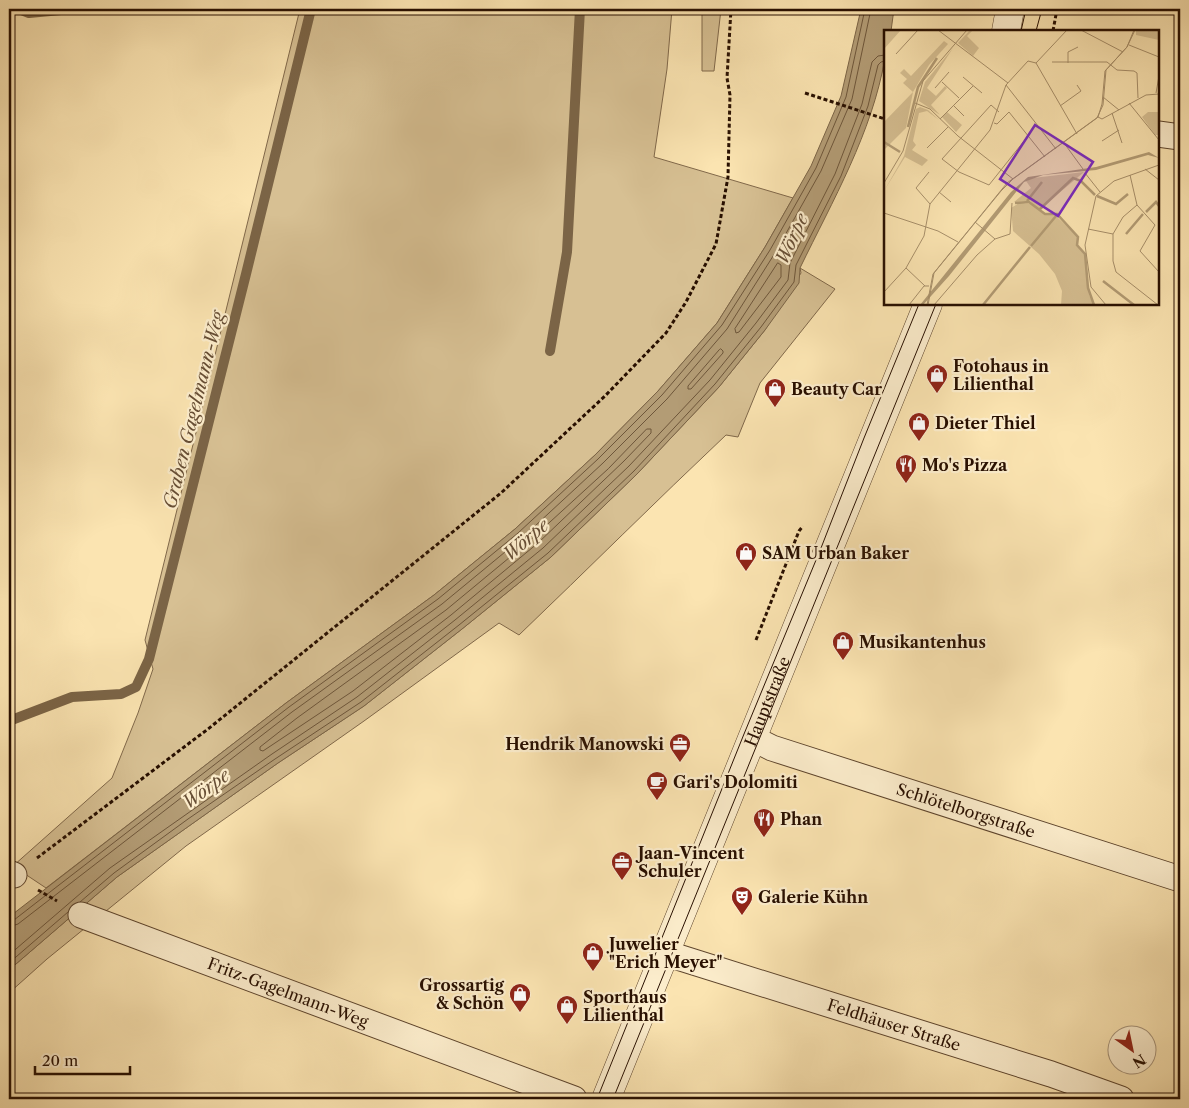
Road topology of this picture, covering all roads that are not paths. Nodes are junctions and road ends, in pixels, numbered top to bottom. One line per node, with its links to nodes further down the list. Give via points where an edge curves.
1 (1010, 9): 2 (street)
2 (1006, 30)
3 (1159, 134): 4 (street)
4 (1180, 137)
5 (928, 305): 6 (street, Hauptstraße)
6 (752, 738): 7 (street, Schlötelborgstraße, via 772,748); 9 (street, Hauptstraße)
7 (1180, 879)
8 (81, 915): 10 (street, Fritz-Gagelmann-Weg)
9 (665, 953): 11 (street, Hauptstraße); 12 (street, Feldhäuser Straße)
10 (574, 1099)
11 (606, 1099)
12 (1121, 1099)

